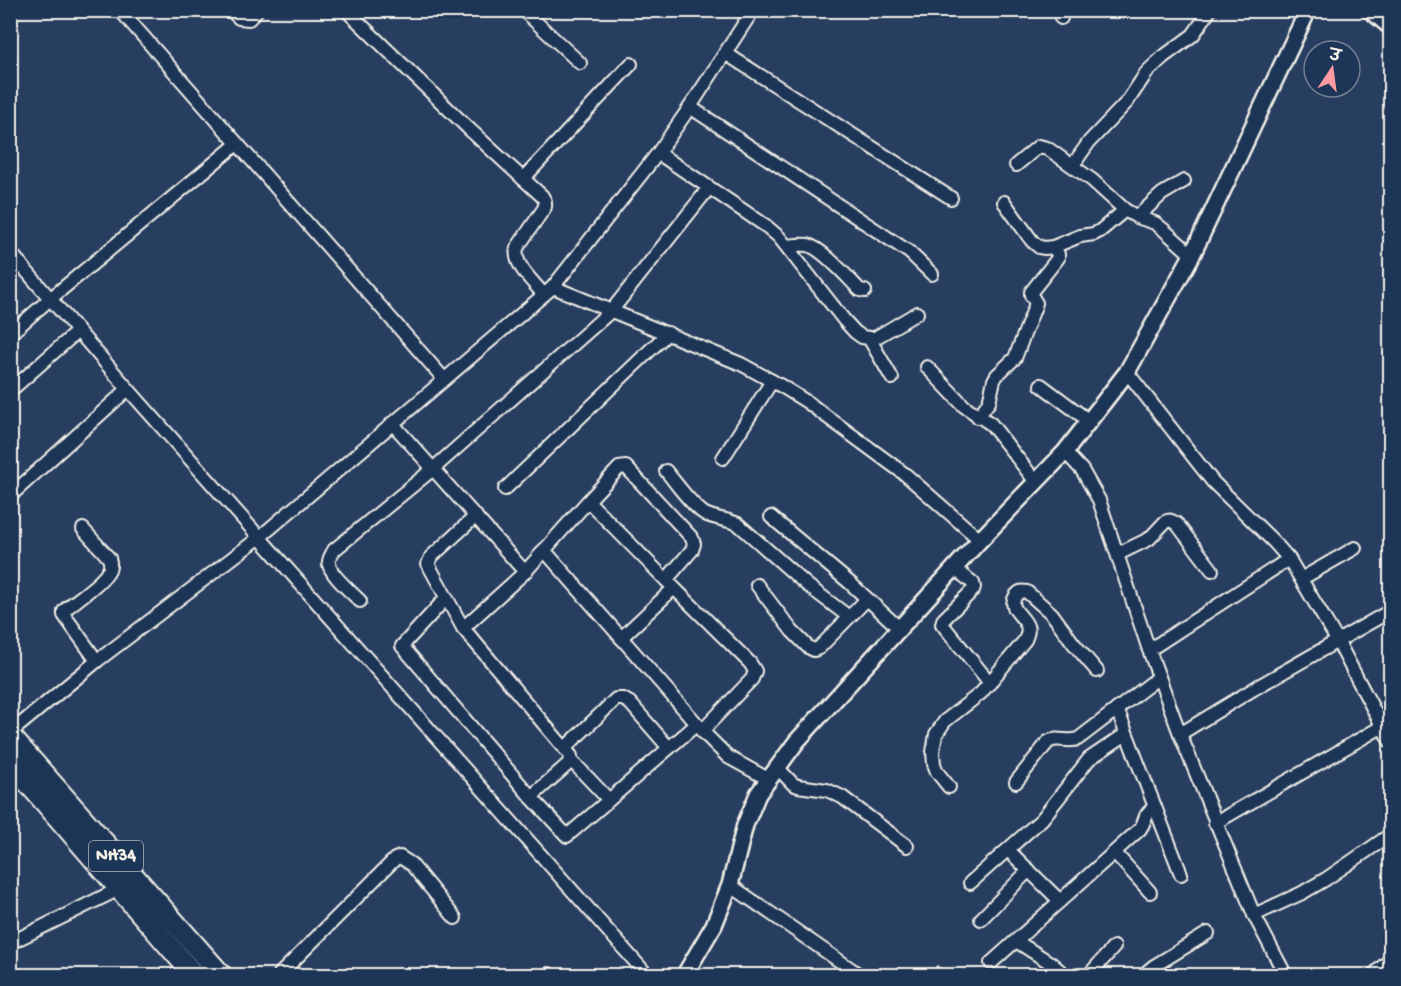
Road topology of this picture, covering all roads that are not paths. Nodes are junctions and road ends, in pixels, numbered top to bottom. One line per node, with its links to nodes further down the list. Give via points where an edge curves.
1 (120, 10): 15 (street)
2 (231, 10): 3 (street, via 239,18 249,19)
3 (257, 10)
4 (346, 10): 19 (street)
5 (523, 10): 12 (street)
6 (753, 10): 11 (street)
7 (1210, 10): 18 (street, via 1193,35 1147,72 1128,102)
8 (1308, 10): 29 (street)
9 (1371, 10): 10 (main road)
10 (1390, 26)
11 (725, 52): 14 (street); 22 (street)
12 (580, 63)
13 (631, 64): 19 (street)
14 (690, 106): 16 (street); 32 (street, via 909,252)
15 (237, 144): 35 (street); 45 (street)
16 (658, 153): 21 (street); 33 (street)
17 (1016, 165): 18 (street, via 1039,146)
18 (1072, 165): 24 (street)
19 (523, 179): 33 (street, via 542,196 545,207 516,255 519,264)
20 (1184, 181): 25 (street, via 1162,194)
21 (709, 188): 26 (street, via 766,226); 36 (street)
22 (951, 198)
23 (1004, 202): 27 (street, via 1032,241 1039,247)
24 (1125, 210): 25 (street); 27 (street, via 1100,231)
25 (1137, 217): 29 (street, via 1155,223)
26 (788, 246): 34 (street, via 800,244 819,250); 41 (street, via 855,332)
27 (1053, 247): 50 (street, via 1058,258 1031,292 1036,303 1018,350 994,380 989,402)
28 (10, 252): 30 (street)
29 (1192, 255): 43 (street)
30 (21, 264): 31 (street); 35 (street)
31 (10, 273)
32 (932, 274)
33 (548, 290): 36 (street); 45 (street)
34 (865, 291)
35 (50, 299): 38 (street); 40 (street)
36 (612, 310): 39 (street); 55 (street)
37 (917, 313): 41 (street)
38 (78, 331): 48 (street); 49 (street)
39 (668, 333): 46 (street); 58 (street)
40 (10, 334)
41 (869, 338): 44 (street)
42 (927, 367): 50 (street)
43 (1127, 372): 51 (street); 69 (street, via 1213,482)
44 (892, 378)
45 (444, 379): 52 (street)
46 (772, 381): 54 (street); 65 (street, via 807,402 906,476)
47 (1041, 385): 51 (street)
48 (128, 389): 59 (street); 64 (street)
49 (10, 391)
50 (978, 417): 57 (street, via 991,424)
51 (1089, 421): 53 (street)
52 (392, 423): 55 (street); 64 (street)
53 (1065, 452): 57 (street); 68 (street, via 1082,470 1099,500)
54 (723, 458)
55 (433, 469): 61 (street); 78 (street, via 330,557 330,570)
56 (666, 471): 80 (street, via 699,509 738,524)
57 (1036, 482): 65 (street)
58 (506, 489)
59 (10, 496)
60 (588, 501): 67 (street); 74 (street); 74 (street, via 619,468 626,467 692,538 692,550)
61 (476, 516): 72 (street); 76 (street, via 429,560)
62 (771, 517): 77 (street)
63 (83, 529): 86 (street, via 109,558 110,568 64,615)
64 (260, 537): 86 (street); 132 (street)
65 (980, 540): 70 (street)
66 (1355, 548): 73 (street)
67 (544, 550): 72 (street); 83 (street)
68 (1118, 554): 71 (street, via 1149,539 1168,520 1177,524); 85 (street)
69 (1289, 559): 73 (street); 85 (street)
70 (954, 568): 82 (street); 89 (street, via 974,586 942,624)
71 (1212, 570)
72 (525, 572): 81 (street)
73 (1301, 579): 84 (street)
74 (670, 584): 83 (street); 92 (street, via 755,671 752,679)
75 (757, 585): 80 (street, via 811,650 819,648)
76 (446, 598): 81 (street); 104 (street, via 402,645)
77 (867, 598): 80 (street); 82 (street)
78 (360, 602)
79 (1390, 610): 84 (street)
80 (849, 618)
81 (463, 628): 97 (street)
82 (899, 628): 101 (street)
83 (621, 638): 92 (street)
84 (1337, 640): 91 (street); 94 (street)
85 (1149, 650): 88 (street)
86 (97, 661): 95 (street)
87 (1096, 671): 89 (street, via 1052,614 1023,591 1013,603 1027,624 1028,633)
88 (1159, 677): 90 (street); 94 (street)
89 (990, 683): 103 (street, via 945,721 936,734 934,764)
90 (1117, 709): 93 (street); 102 (street, via 1078,739 1048,742)
91 (1387, 724): 96 (street); 107 (street)
92 (700, 728): 98 (street); 101 (street, via 728,757)
93 (1126, 734): 106 (street); 110 (street, via 1089,759 1047,813)
94 (1180, 734): 107 (street)
95 (10, 735): 114 (highway, NH34)
96 (1390, 741)
97 (565, 748): 98 (street, via 616,699 623,699); 99 (street)
98 (669, 748): 105 (street)
99 (571, 760): 104 (street); 105 (street)
100 (10, 762): 114 (highway, NH34)
101 (773, 773): 109 (street, via 798,786 827,790 842,797); 116 (street, via 758,794 745,825)
102 (1016, 782)
103 (949, 787)
104 (531, 797): 105 (street, via 567,836)
105 (609, 800)
106 (1155, 807): 111 (street, via 1146,813 1143,826); 113 (street)
107 (1215, 823): 119 (street)
108 (1390, 835): 119 (street, via 1326,879)
109 (907, 846)
110 (1008, 850): 112 (street); 115 (street)
111 (1115, 853): 117 (street); 118 (street)
112 (1029, 870): 118 (street); 121 (street)
113 (1181, 874)
114 (127, 884): 124 (street); 129 (highway, NH34); 130 (highway, NH34)
115 (970, 884)
116 (730, 885): 133 (street, via 714,925); 134 (street)
117 (1150, 892)
118 (1060, 901): 123 (street)
119 (1254, 915): 138 (street)
120 (455, 918): 131 (street, via 411,864 400,857)
121 (981, 919)
122 (1208, 933): 128 (street)
123 (1016, 940): 127 (street); 135 (street)
124 (10, 943)
125 (1114, 947): 136 (street)
126 (1390, 960): 139 (street)
127 (991, 963)
128 (1155, 971): 137 (street)
129 (195, 975)
130 (222, 975)
131 (278, 975)
132 (648, 975)
133 (684, 975)
134 (861, 975)
135 (1066, 975)
136 (1088, 975)
137 (1142, 975)
138 (1286, 975)
139 (1372, 975)

